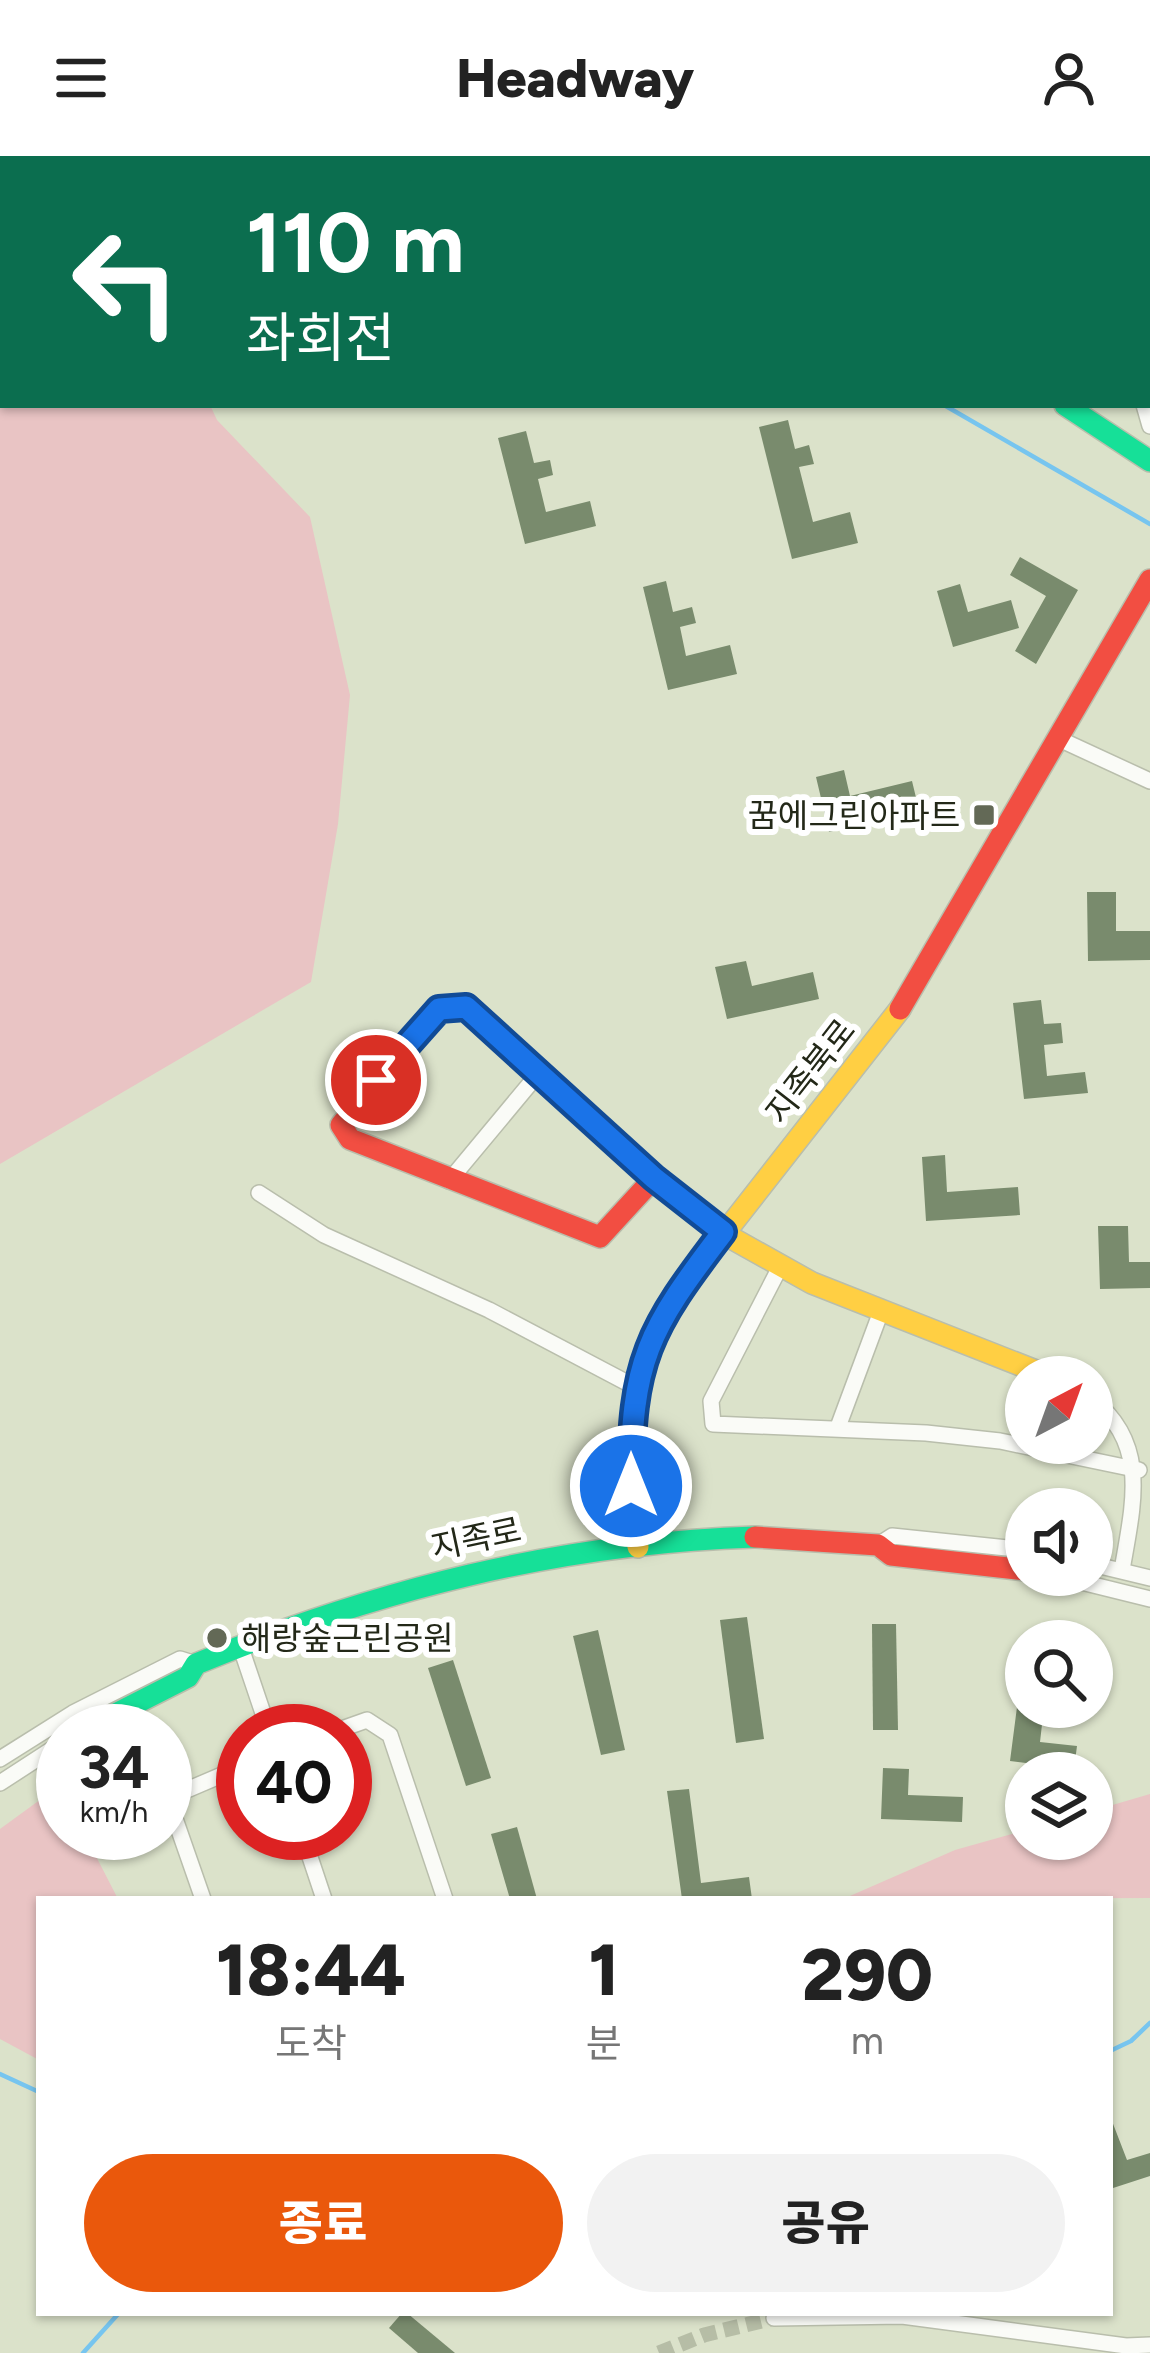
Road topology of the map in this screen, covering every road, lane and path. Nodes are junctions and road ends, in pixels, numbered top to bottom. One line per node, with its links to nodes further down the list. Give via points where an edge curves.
1 (1070, 408): 2 (street)
2 (1150, 461)
3 (1150, 580): 4 (street, 지족북로)
4 (1057, 738): 5 (street); 10 (street, 지족북로, via 897,1014)
5 (1150, 781)
6 (538, 1074): 7 (street); 8 (street); 8 (street, via 466,1007 439,1009 344,1116 350,1139)
7 (654, 1178): 8 (street, via 600,1238); 10 (street)
8 (448, 1181)
9 (259, 1193): 14 (street, via 324,1235)
10 (723, 1232): 11 (street); 14 (street, 지족북로, via 668,1304)
11 (780, 1267): 12 (street); 16 (street, via 711,1401 713,1424)
12 (880, 1314): 13 (street); 16 (street)
13 (1005, 1360)
14 (637, 1388): 19 (street, 지족북로, via 631,1486)
15 (1113, 1416): 17 (street)
16 (838, 1427): 17 (street, via 1000,1441)
17 (1139, 1470): 23 (street)
18 (878, 1545): 19 (street, 지족로, via 758,1537); 20 (street, 지족로, via 892,1536); 21 (street, 지족로, via 891,1555)
19 (638, 1547): 27 (street, 지족로, via 433,1580)
20 (1005, 1548)
21 (1005, 1568)
22 (1113, 1568): 23 (street)
23 (1122, 1570): 24 (street)
24 (1150, 1579)
25 (1113, 1590): 26 (street)
26 (1150, 1599)
27 (240, 1645): 28 (street, 지족로); 30 (street)
28 (196, 1664): 29 (street, 지족로, via 188,1677); 32 (street, 지족로, via 180,1659)
29 (135, 1704)
30 (260, 1704)
31 (372, 1723): 39 (street, via 390,1735)
32 (0, 1759)
33 (36, 1760): 35 (street)
34 (216, 1778): 37 (street, via 182,1792 173,1813)
35 (0, 1783)
36 (311, 1860): 38 (street)
37 (202, 1896)
38 (323, 1896)
39 (444, 1896)
40 (774, 2318): 41 (street, via 902,2316)
41 (1150, 2345)

